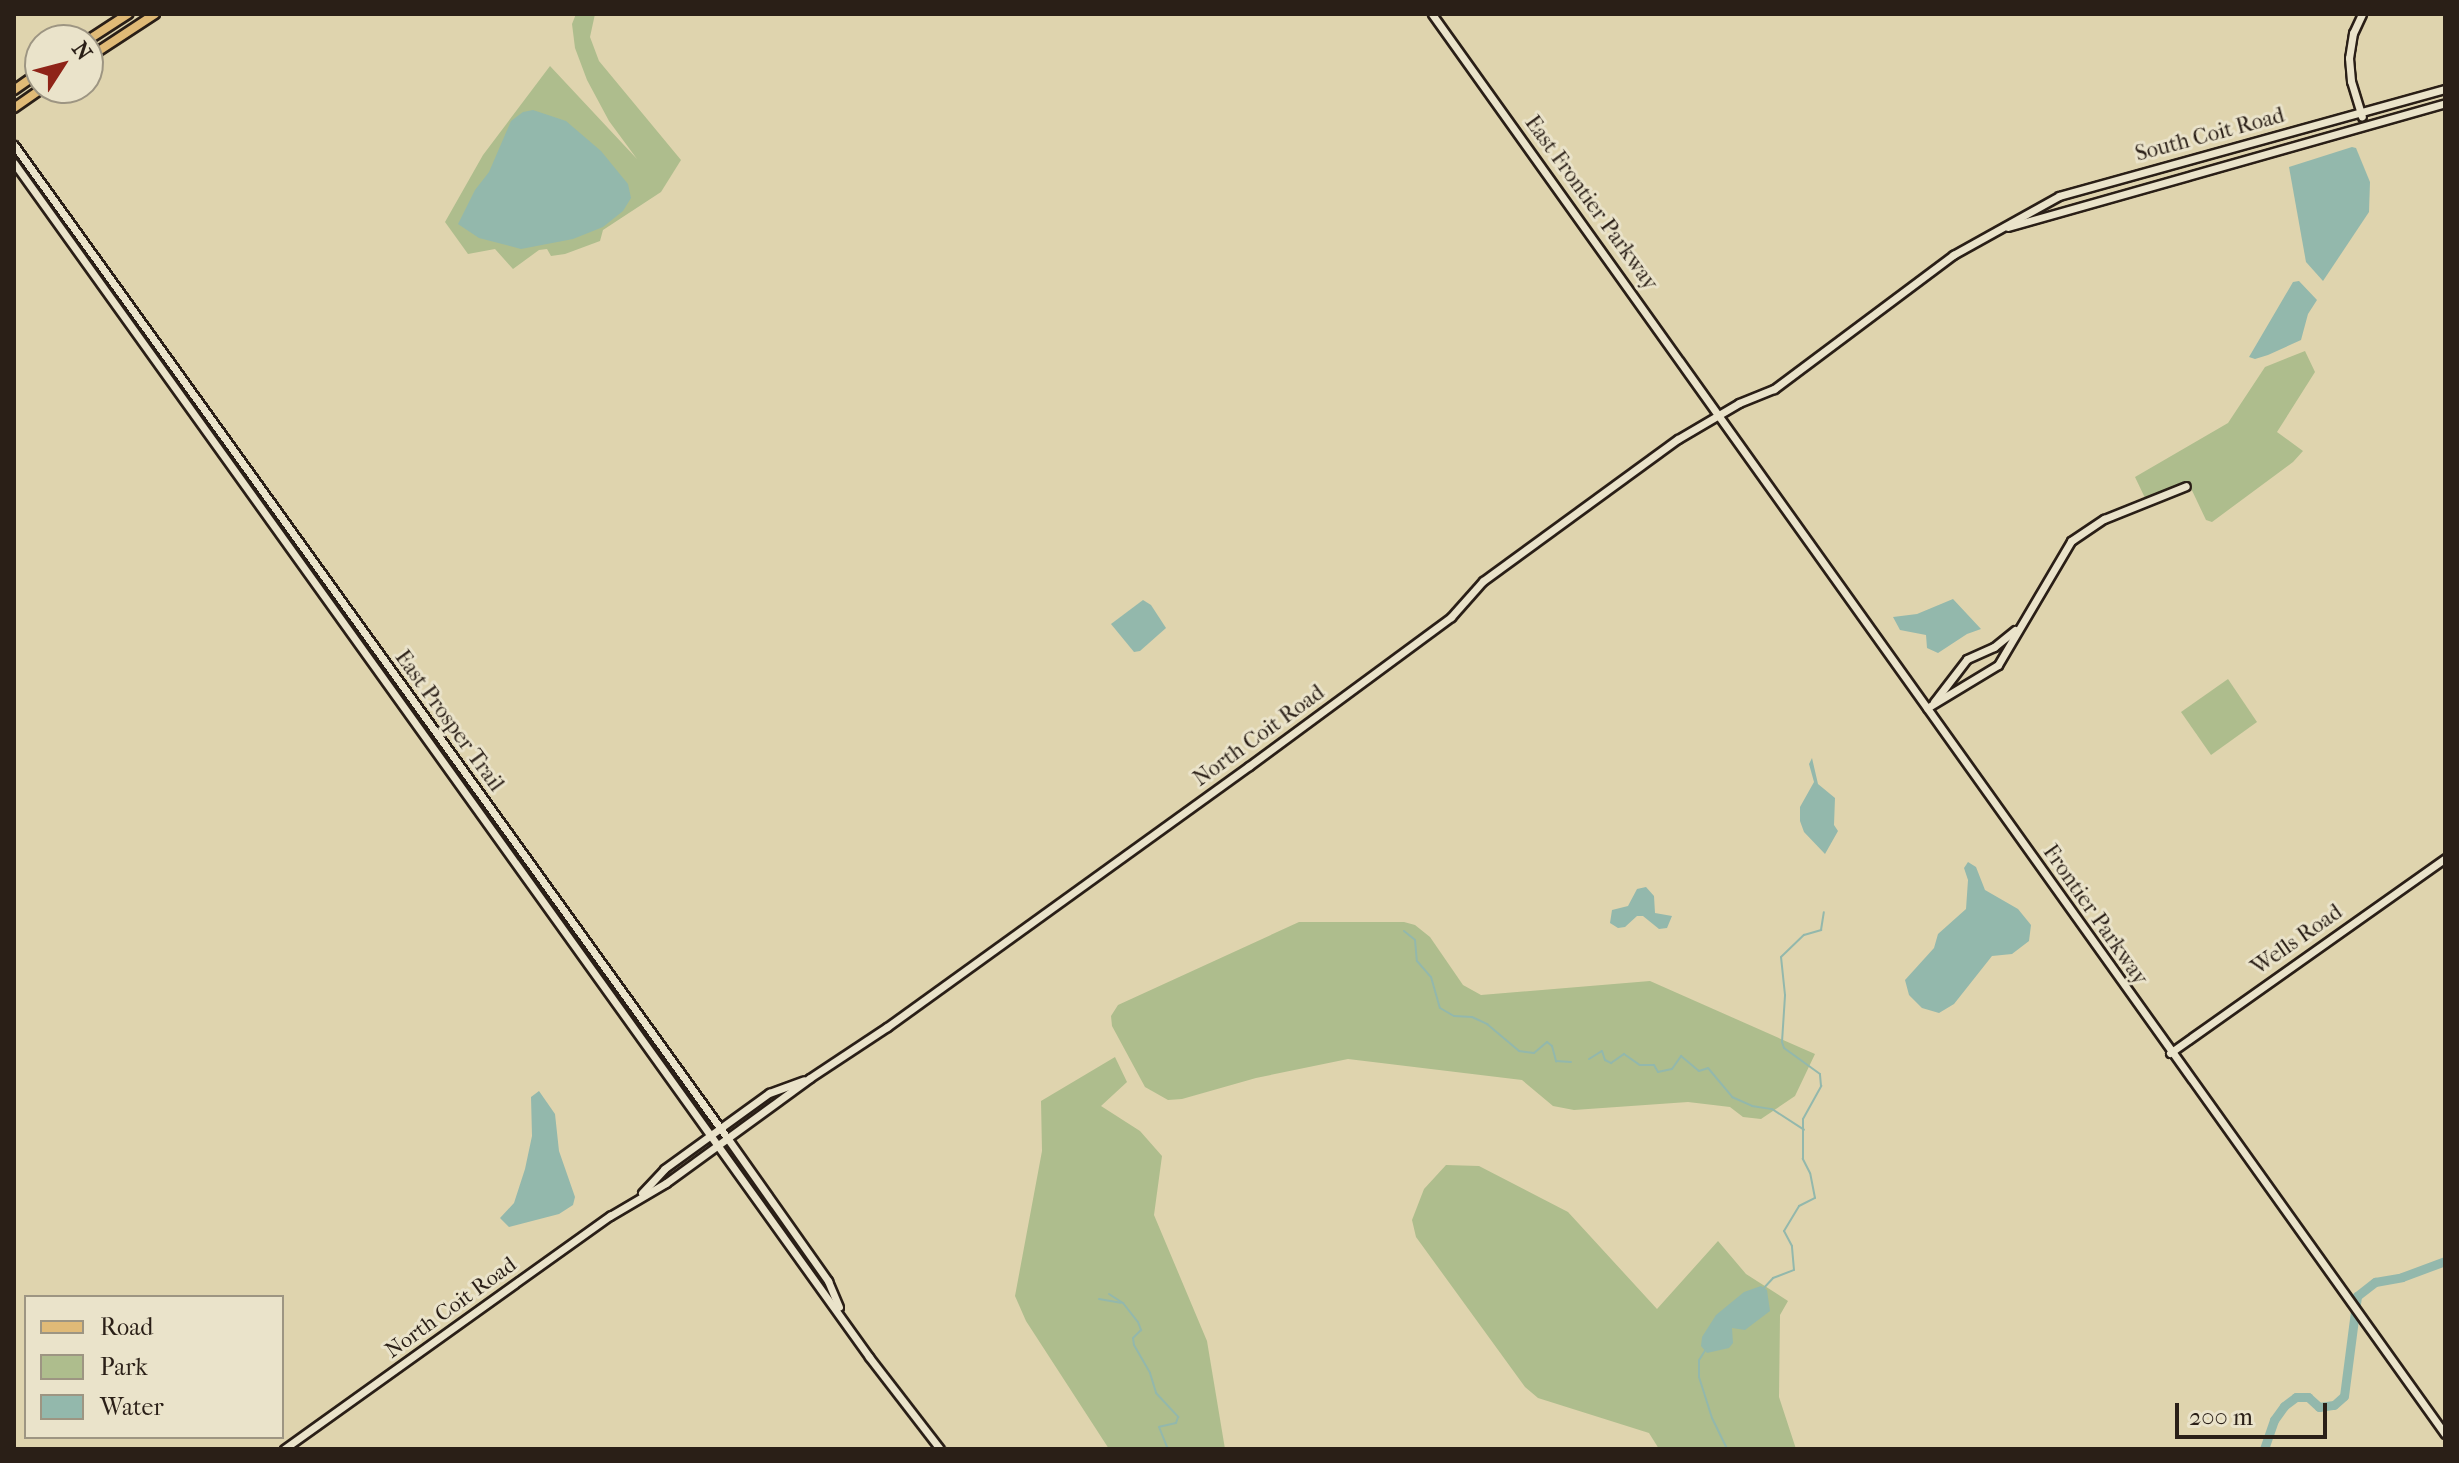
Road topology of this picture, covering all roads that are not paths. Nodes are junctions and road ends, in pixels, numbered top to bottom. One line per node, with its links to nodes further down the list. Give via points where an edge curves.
1 (128, 14): 5 (main road)
2 (155, 14): 6 (main road)
3 (1432, 14): 16 (street, East Frontier Parkway)
4 (2362, 14): 9 (street, via 2349,58)
5 (104, 30)
6 (104, 47)
7 (2445, 89): 9 (street, South Coit Road)
8 (2445, 103): 10 (street, South Coit Road)
9 (2361, 113): 10 (street); 13 (street, South Coit Road, via 2059,196)
10 (2365, 125): 13 (street, South Coit Road)
11 (14, 145): 14 (street, East Prosper Trail)
12 (14, 163): 15 (street, East Prosper Trail)
13 (1992, 233): 16 (street, South Coit Road, via 1953,255 1774,389)
14 (78, 234): 15 (street); 23 (street, East Prosper Trail)
15 (69, 240): 24 (street, East Prosper Trail)
16 (1720, 414): 19 (street, Frontier Parkway); 22 (street, North Coit Road, via 1492,574 1451,617 1249,766)
17 (2186, 486): 18 (street, via 2078,535)
18 (2017, 628): 19 (street, via 1994,647 1967,659); 19 (street, via 1998,665)
19 (1927, 708): 21 (street, Frontier Parkway)
20 (2445, 858): 21 (street, Wells Road)
21 (2170, 1053): 29 (street, Frontier Parkway)
22 (810, 1078): 23 (street, North Coit Road, via 769,1093); 25 (street, North Coit Road)
23 (720, 1128): 24 (street, North Coit Road); 25 (street, East Prosper Trail)
24 (711, 1134): 26 (street, East Prosper Trail); 27 (street, North Coit Road, via 664,1169)
25 (728, 1139): 26 (street, North Coit Road); 28 (street, East Prosper Trail, via 828,1281)
26 (719, 1146): 27 (street, North Coit Road); 28 (street, East Prosper Trail)
27 (639, 1196): 30 (street, North Coit Road)
28 (846, 1323): 31 (street, East Prosper Trail)
29 (2445, 1434)
30 (284, 1449)
31 (940, 1449)

